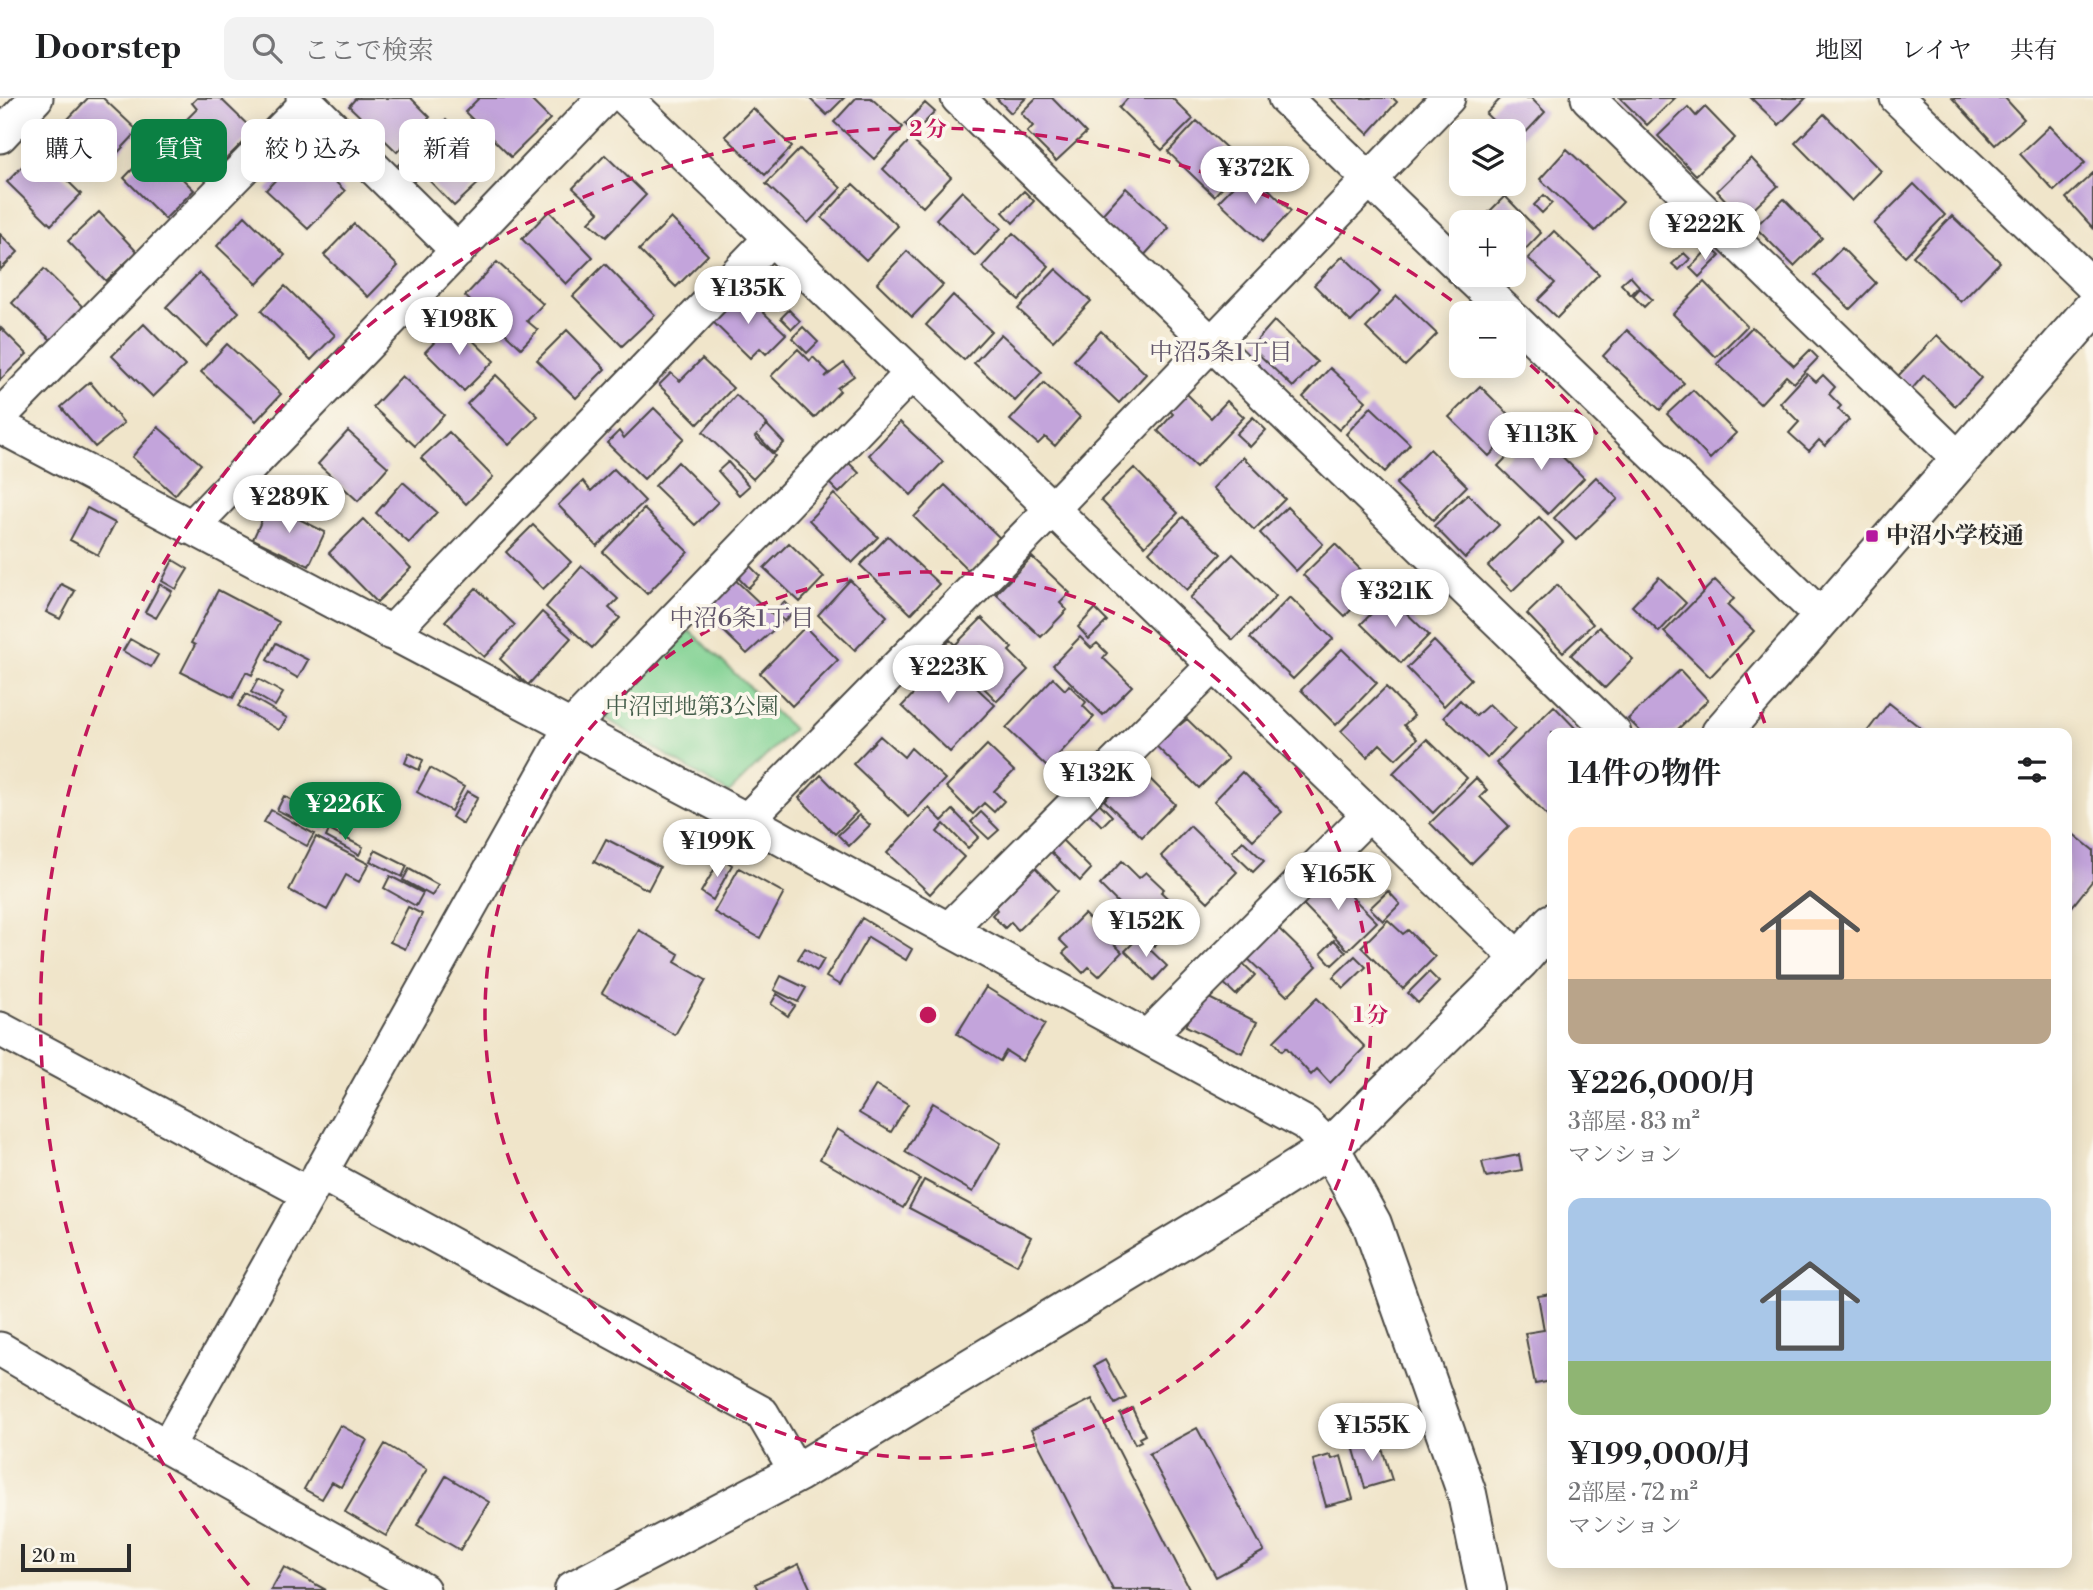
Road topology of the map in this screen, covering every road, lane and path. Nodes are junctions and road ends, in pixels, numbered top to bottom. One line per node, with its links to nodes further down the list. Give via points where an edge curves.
1 (36, 98): 10 (street)
2 (604, 98): 13 (street)
3 (626, 98): 12 (street)
4 (958, 98): 20 (street)
5 (1285, 98): 11 (street)
6 (1448, 98): 11 (street)
7 (1588, 98): 24 (street)
8 (1897, 98): 15 (street)
9 (305, 100): 13 (street); 22 (street)
10 (0, 136)
11 (1369, 179): 14 (street); 20 (street)
12 (771, 238): 21 (street); 28 (street)
13 (458, 251): 26 (street)
14 (1449, 256)
15 (2093, 286)
16 (1481, 287): 17 (street)
17 (1495, 301)
18 (2093, 308): 24 (street)
19 (1526, 331): 27 (street)
20 (1212, 343): 25 (street); 31 (street)
21 (912, 373): 25 (street); 30 (street)
22 (0, 416)
23 (0, 426): 26 (street)
24 (1960, 460): 27 (street)
25 (1052, 509): 29 (street); 34 (street)
26 (191, 528): 28 (street)
27 (1824, 618): 32 (street)
28 (391, 634): 30 (street)
29 (1214, 665): 33 (street); 35 (street)
30 (570, 727): 34 (street); 41 (street)
31 (1609, 728)
32 (1725, 728)
33 (1369, 814): 37 (street); 39 (street)
34 (747, 820): 35 (street)
35 (949, 929): 39 (street)
36 (1547, 929): 37 (street)
37 (1520, 960): 40 (street)
38 (0, 1029): 41 (street)
39 (1147, 1037): 40 (street, via 1305,1123)
40 (1330, 1148): 44 (street); 47 (street, via 1372,1224 1467,1494)
41 (314, 1184): 43 (street); 44 (street, via 762,1413)
42 (0, 1349): 43 (street)
43 (167, 1447): 45 (street)
44 (797, 1473): 46 (street)
45 (423, 1590)
46 (574, 1590)
47 (1487, 1590)

